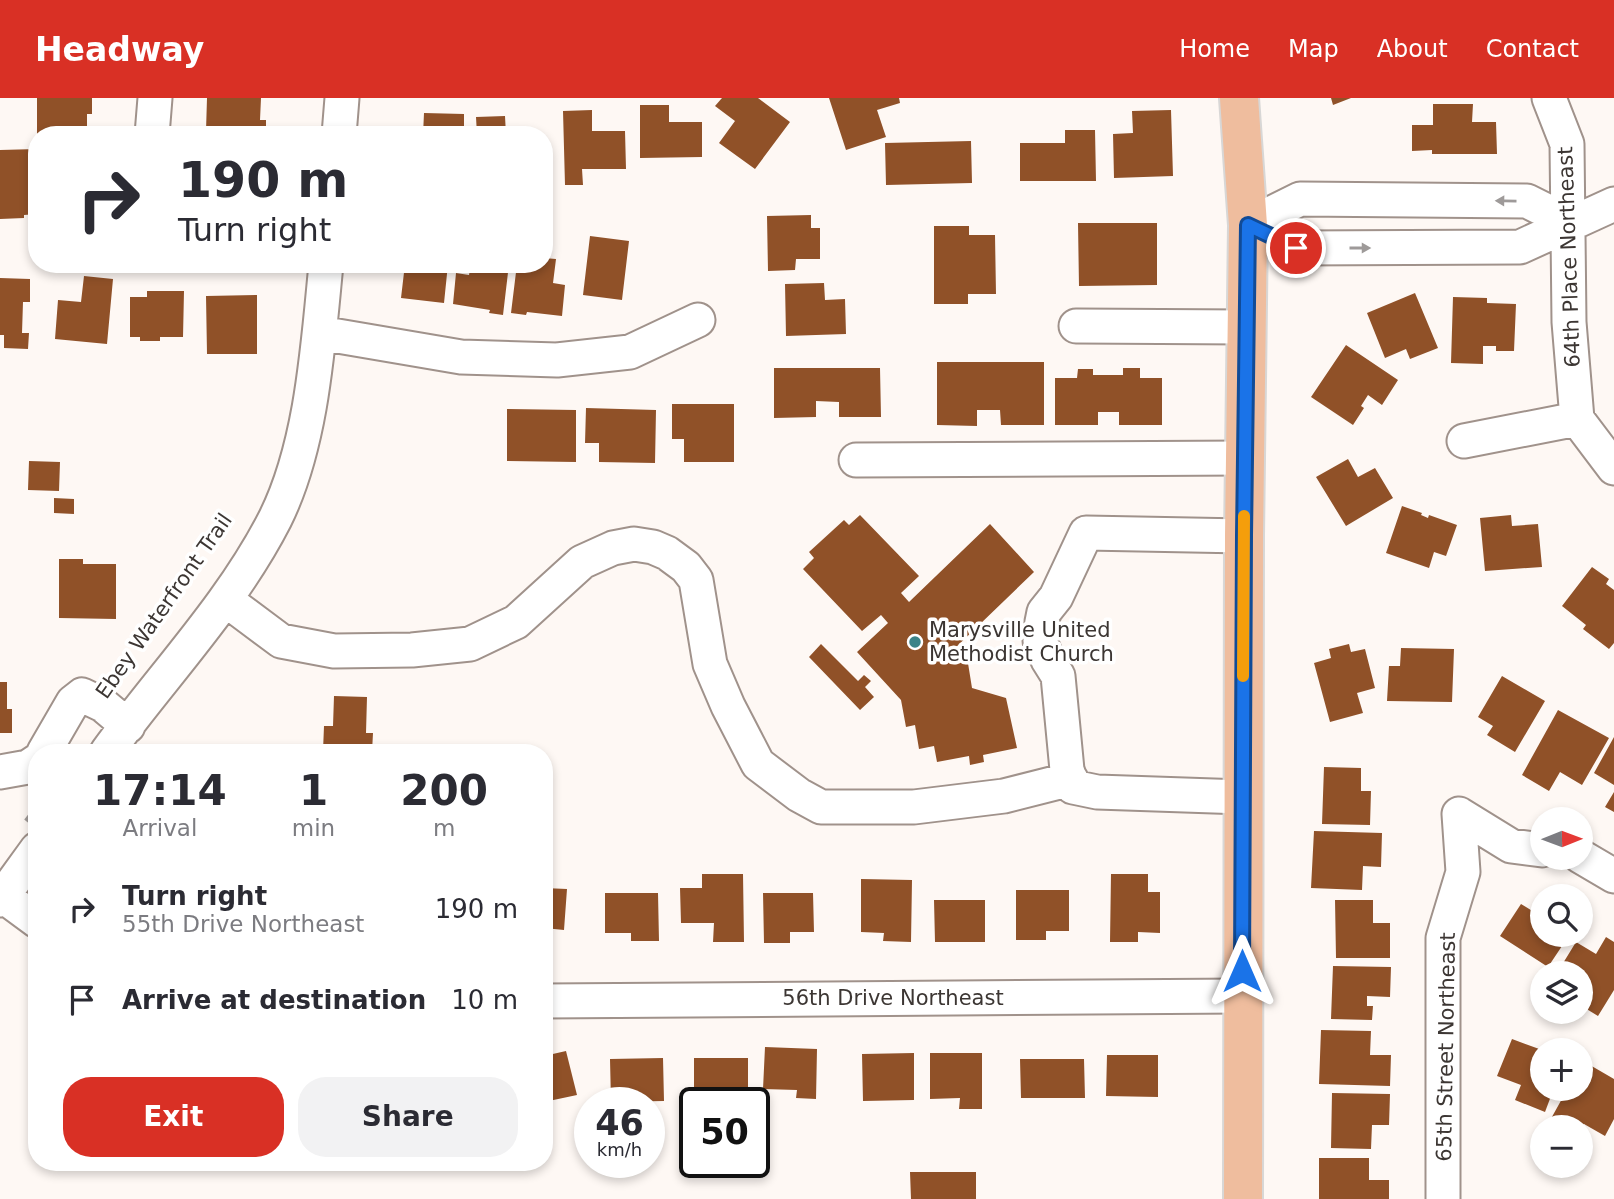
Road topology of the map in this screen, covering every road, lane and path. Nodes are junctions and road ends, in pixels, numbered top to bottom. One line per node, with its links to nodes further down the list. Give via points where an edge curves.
1 (155, 98): 5 (street)
2 (342, 98): 6 (street)
3 (1239, 98): 9 (main road)
4 (1549, 98): 8 (street, 64th Place Northeast, via 1567,144)
5 (153, 126)
6 (340, 126)
7 (1614, 204): 8 (street)
8 (1569, 222): 9 (street, one-way to 8, via 1296,248 1520,247); 9 (street, one-way to 9, via 1528,201 1300,198); 15 (street, 64th Place Northeast, via 1569,322)
9 (1248, 225): 13 (main road)
10 (325, 273): 14 (street)
11 (698, 320): 14 (street, via 630,352 557,359 461,357)
12 (1076, 326): 13 (street)
13 (1245, 327): 17 (main road)
14 (320, 333): 21 (street, via 295,466 275,518)
15 (1577, 419): 16 (street); 19 (street)
16 (1464, 441)
17 (1245, 458): 18 (street); 20 (main road)
18 (856, 460)
19 (1614, 468)
20 (1244, 536): 27 (street, via 1086,533 1056,597 1044,612 1040,641 1058,676); 28 (main road)
21 (226, 600): 22 (street); 27 (street, via 281,641 334,651 470,644 516,622 582,562 612,548 653,547 686,567 696,580 710,664 727,706 758,764 799,795 821,807 914,807 1004,796)
22 (128, 726): 23 (street, via 82,695 73,702); 24 (street)
23 (49, 744)
24 (113, 744)
25 (28, 767): 26 (street)
26 (0, 772)
27 (1071, 779): 28 (street, via 1073,787 1097,792)
28 (1243, 797): 35 (main road)
29 (1530, 848): 38 (street, 65th Street Northeast, via 1511,846 1459,814 1463,872 1443,938)
30 (28, 861): 33 (street)
31 (1593, 864): 32 (street)
32 (1614, 876)
33 (1, 898): 34 (street)
34 (28, 915)
35 (1242, 996): 36 (street, 56th Drive Northeast); 37 (main road)
36 (553, 1001)
37 (1243, 1199)
38 (1443, 1199)

